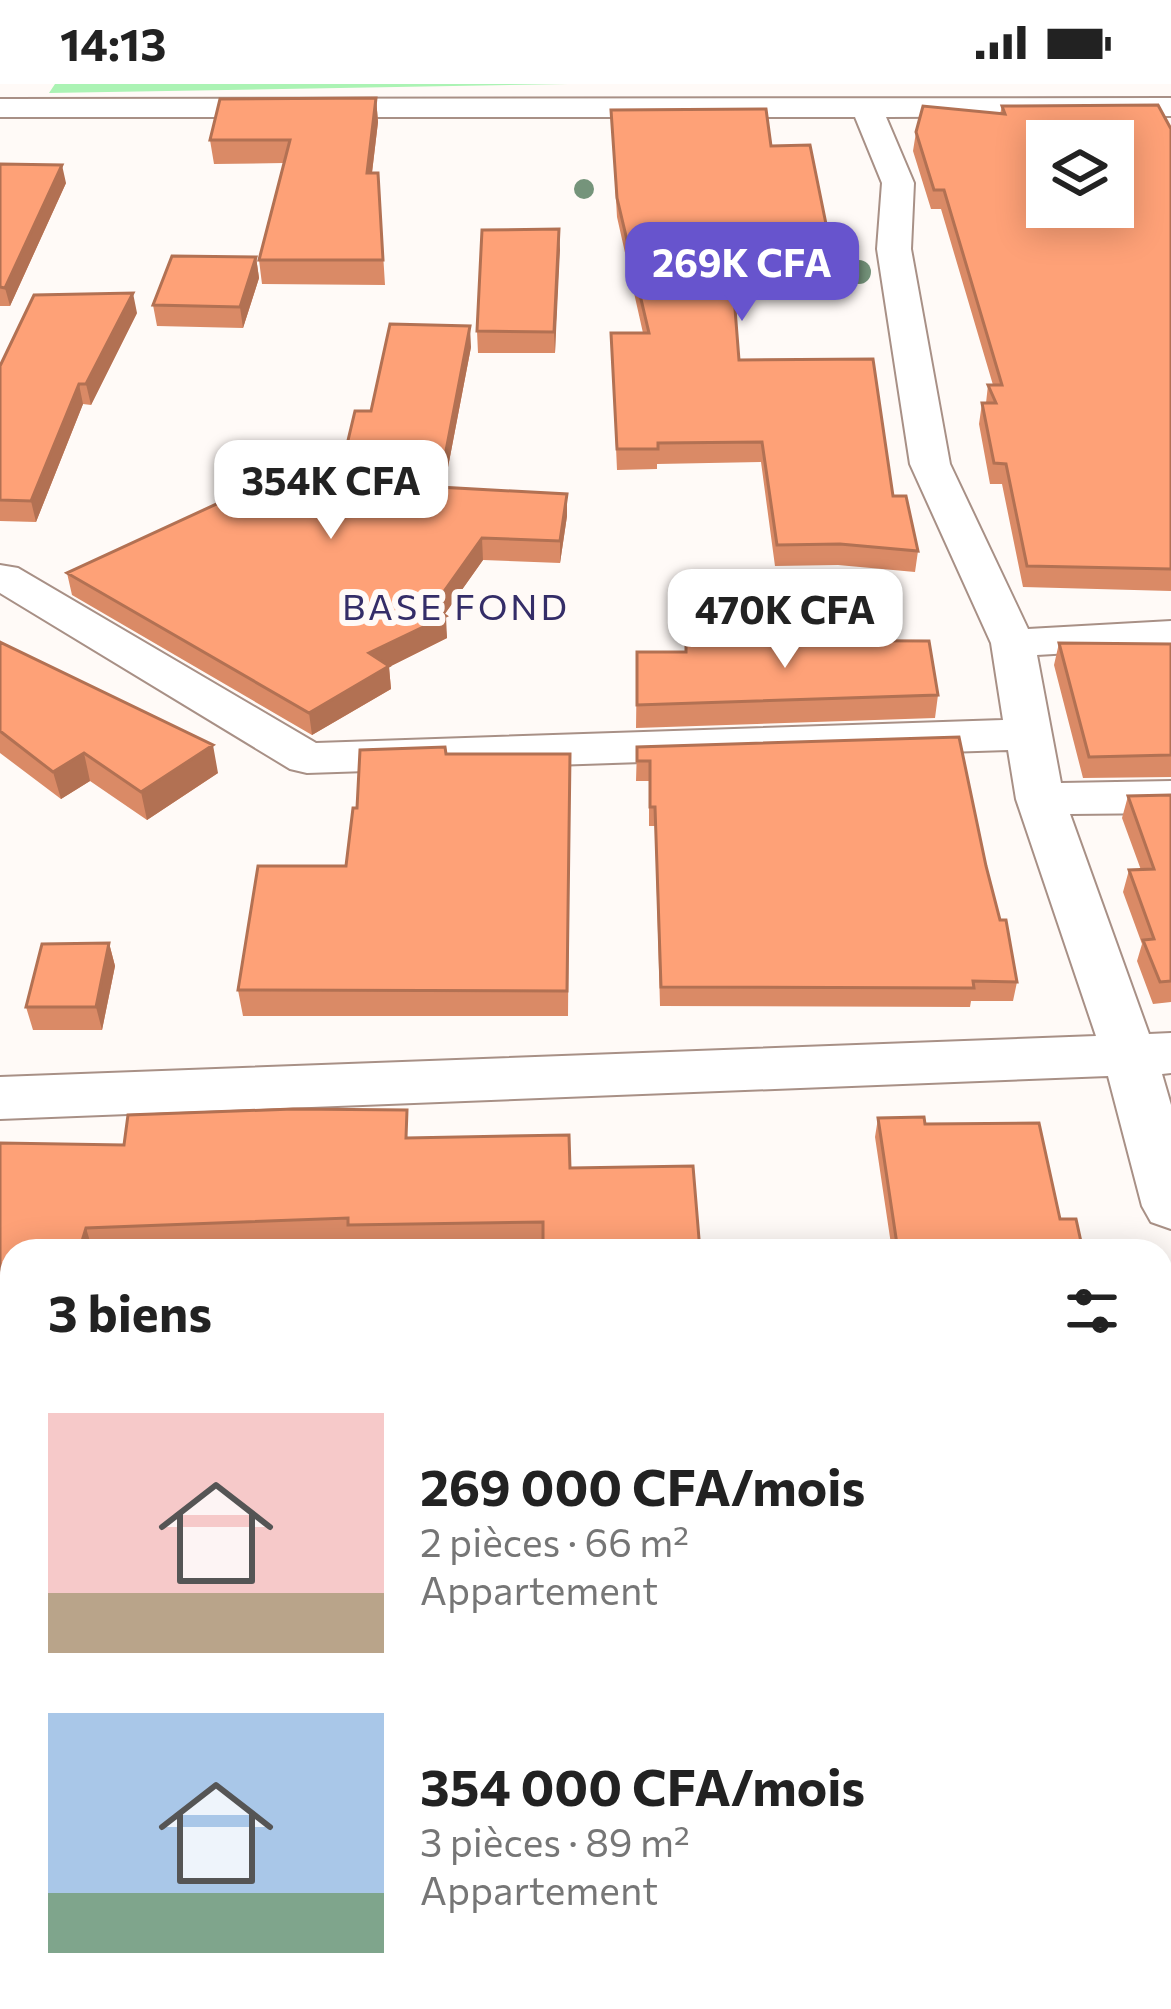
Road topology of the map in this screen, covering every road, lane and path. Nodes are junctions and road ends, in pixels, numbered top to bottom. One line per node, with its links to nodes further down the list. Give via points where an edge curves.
1 (1171, 107): 2 (street)
2 (868, 110): 3 (street); 6 (street, via 898,183 894,249 930,464)
3 (4, 116)
4 (2, 577): 7 (street, via 307,758)
5 (1171, 634): 6 (street)
6 (1013, 643): 7 (street)
7 (1029, 734): 9 (street)
8 (1171, 797): 9 (street)
9 (1040, 799): 10 (street)
10 (1150, 1053): 11 (street); 12 (street)
11 (0, 1098)
12 (1171, 1206)

